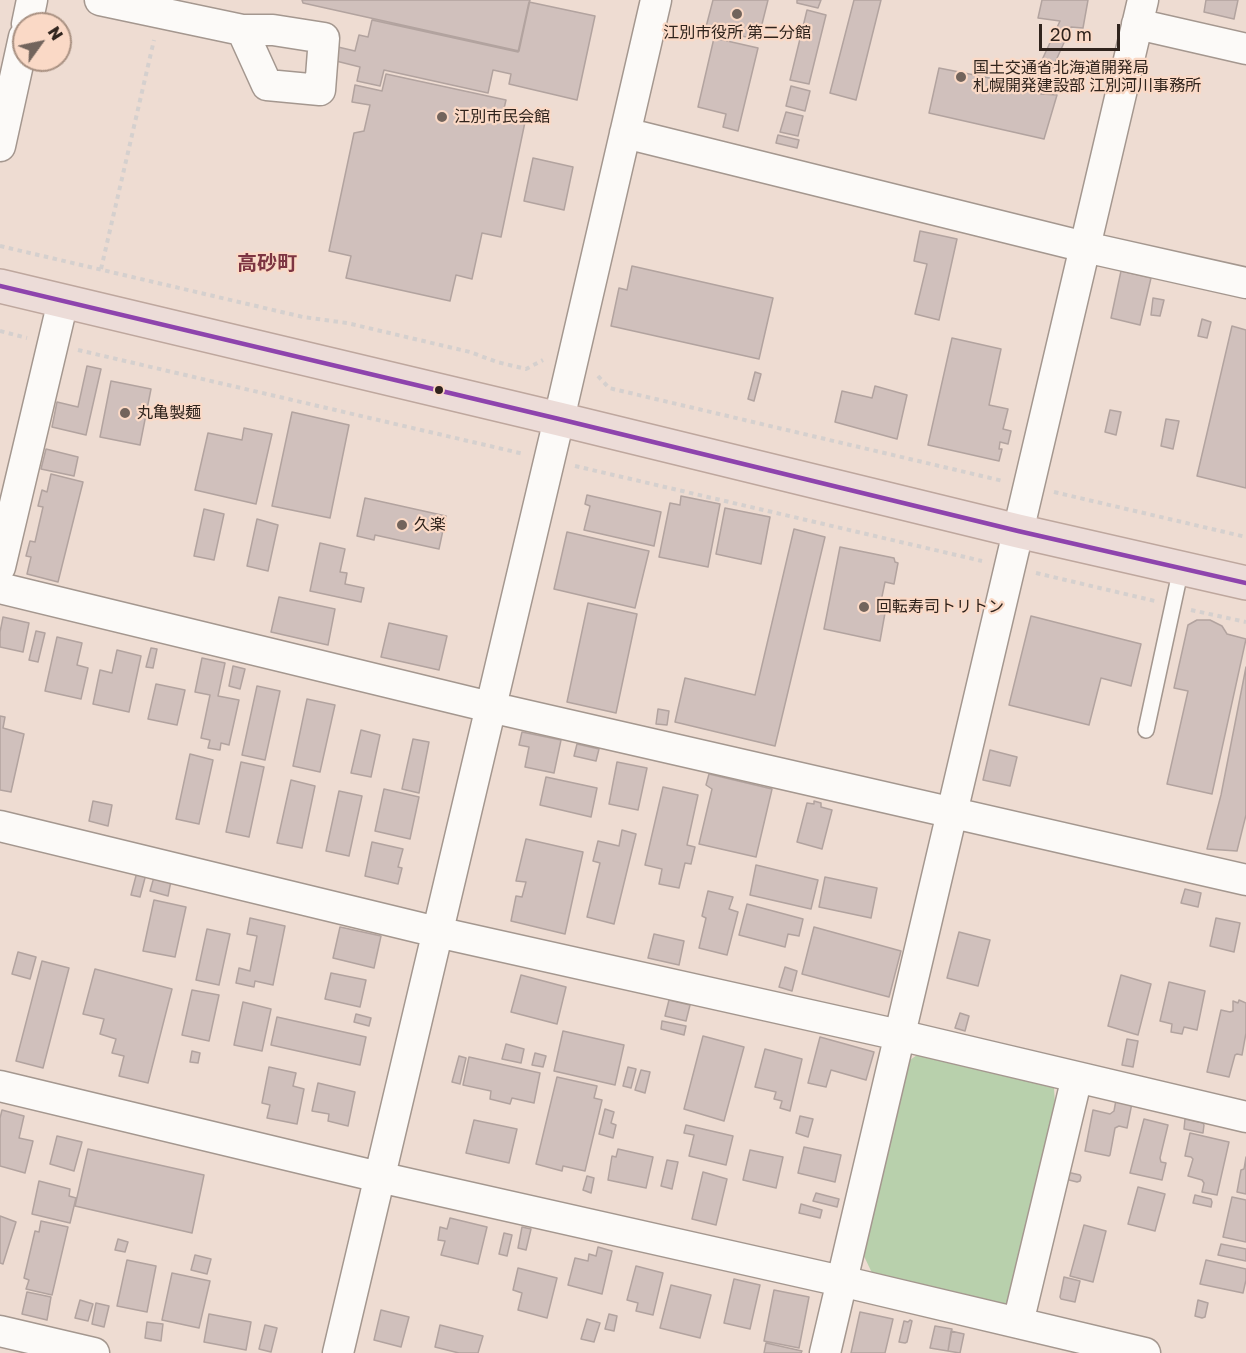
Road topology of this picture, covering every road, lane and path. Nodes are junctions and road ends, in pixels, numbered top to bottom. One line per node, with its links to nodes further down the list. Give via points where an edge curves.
1 (100, 0): 4 (street)
2 (656, 0): 8 (street)
3 (1140, 12): 6 (street); 11 (street)
4 (159, 17): 5 (street); 12 (path)
5 (242, 30)
6 (1246, 49)
7 (16, 72): 9 (street)
8 (625, 133): 11 (street); 18 (street)
9 (0, 146)
10 (0, 246): 12 (path)
11 (1085, 247): 13 (street); 21 (street)
12 (101, 269): 18 (path, via 459,349 526,369 548,357)
13 (1246, 283)
14 (0, 286): 15 (highway)
15 (63, 301): 17 (street); 19 (highway)
16 (0, 331): 17 (path)
17 (53, 344): 20 (path); 24 (street)
18 (572, 362): 19 (street); 21 (path, via 590,366 609,388)
19 (559, 418): 20 (street); 22 (highway)
20 (549, 460): 25 (path); 31 (street)
21 (1028, 486): 22 (street); 23 (path)
22 (1018, 531): 25 (street); 26 (highway)
23 (1246, 537)
24 (0, 567)
25 (1010, 567): 29 (path); 33 (street)
26 (1181, 568): 27 (highway); 29 (lane)
27 (1246, 583)
28 (0, 588): 31 (street)
29 (1173, 605): 30 (path); 32 (lane)
30 (1246, 622)
31 (490, 707): 33 (street); 36 (street)
32 (1146, 730)
33 (952, 812): 35 (street); 37 (street)
34 (0, 826): 36 (street)
35 (1246, 880)
36 (437, 932): 37 (street); 41 (street)
37 (899, 1035): 38 (street); 42 (street)
38 (1077, 1077): 40 (street); 43 (street)
39 (0, 1086): 41 (street)
40 (1246, 1117)
41 (379, 1177): 42 (street); 46 (street)
42 (842, 1281): 43 (street); 47 (street)
43 (1018, 1323): 48 (street)
44 (0, 1331): 45 (street)
45 (94, 1353)
46 (338, 1353)
47 (825, 1353)
48 (1145, 1353)

